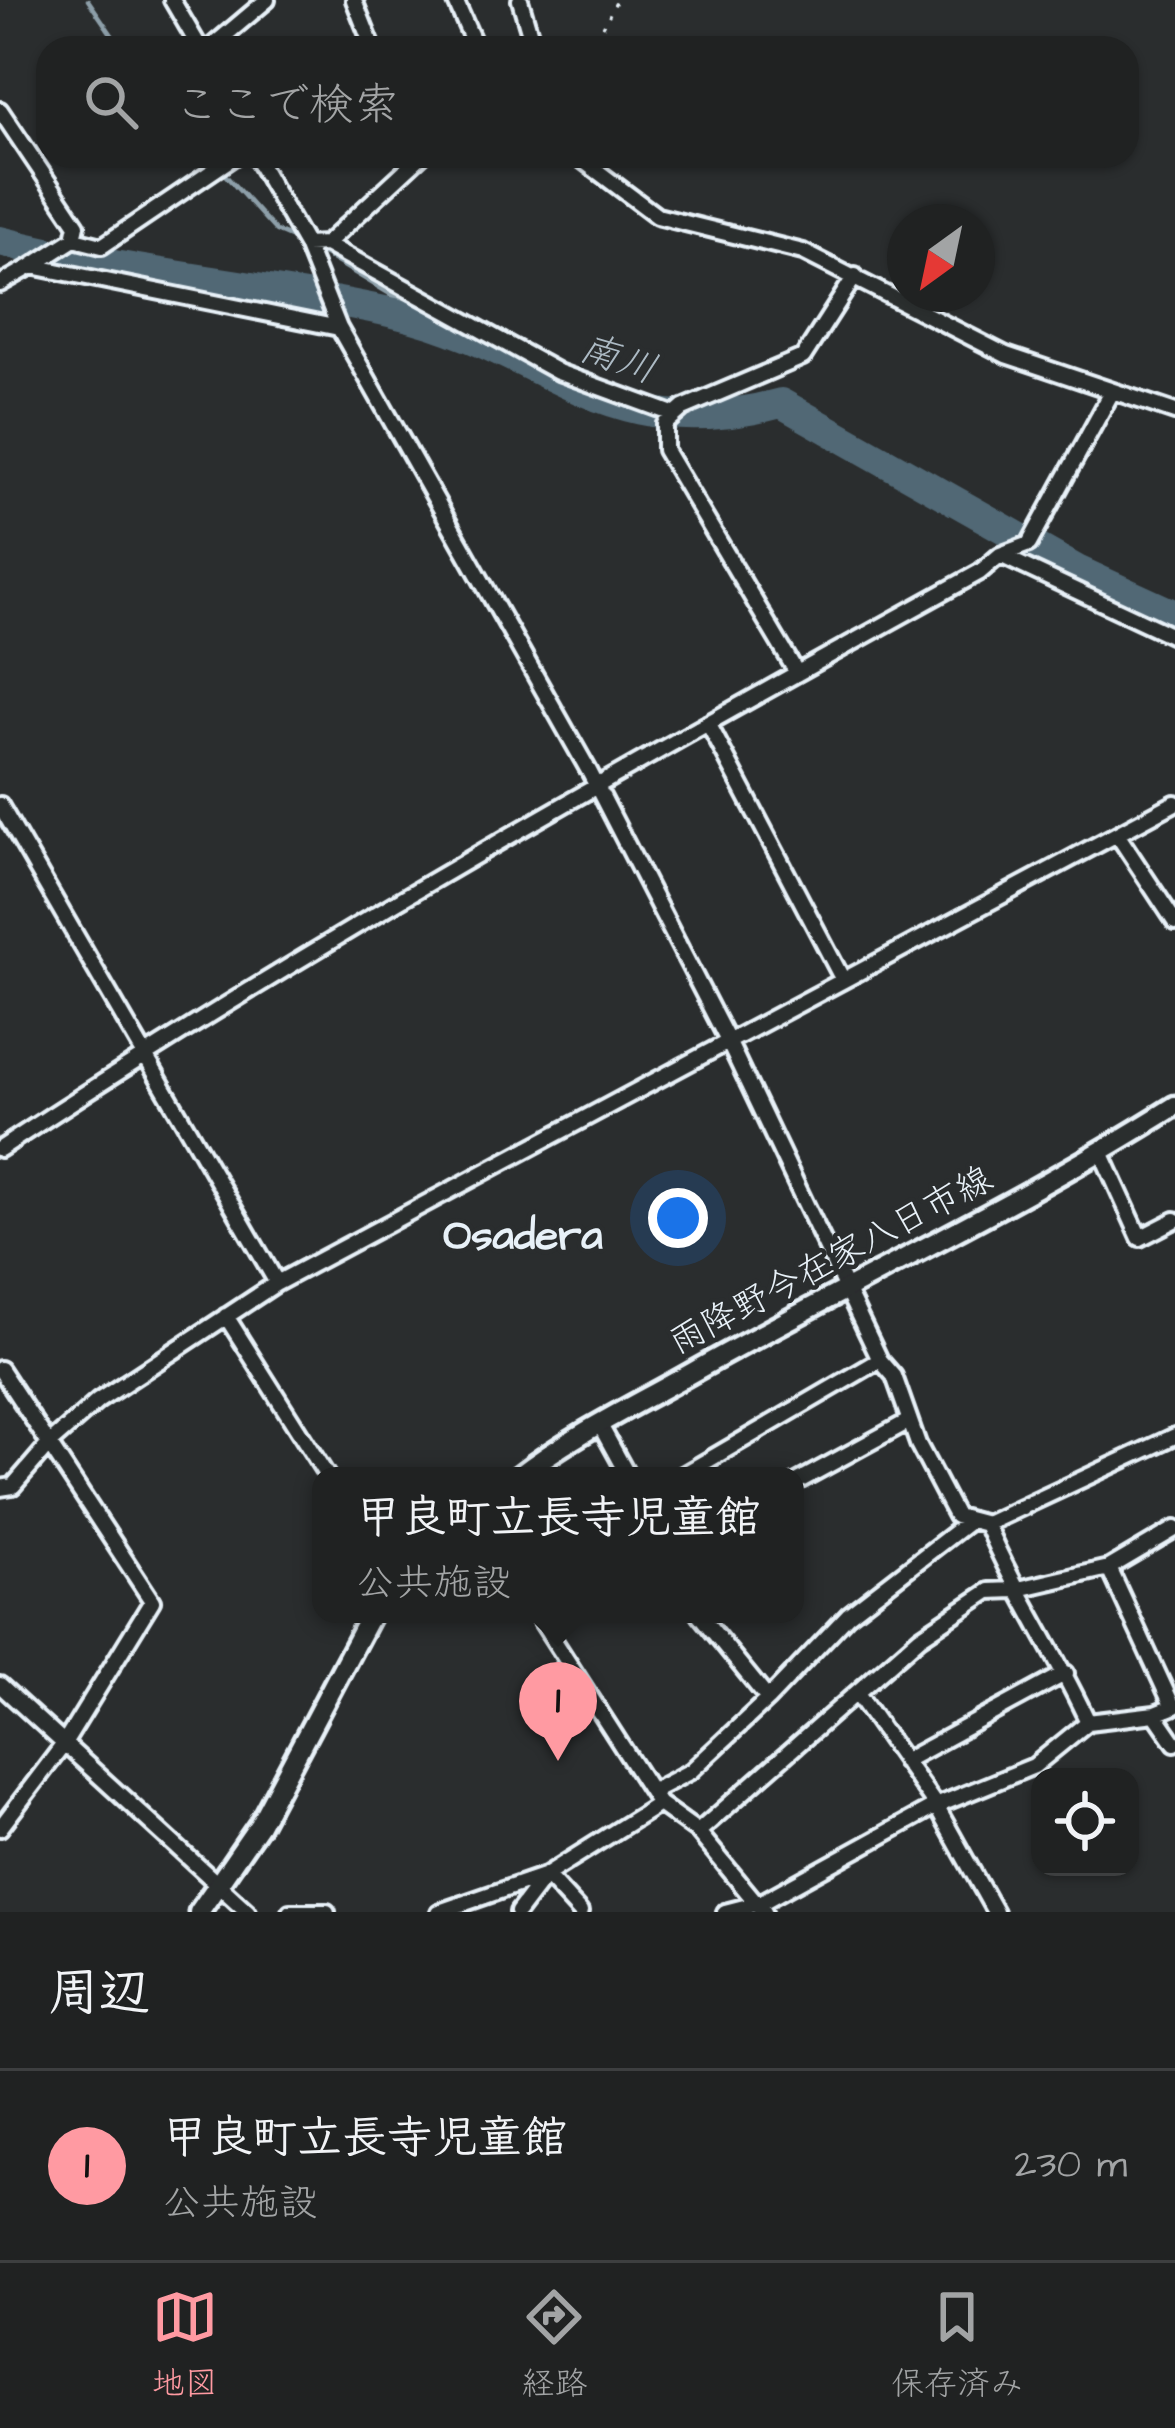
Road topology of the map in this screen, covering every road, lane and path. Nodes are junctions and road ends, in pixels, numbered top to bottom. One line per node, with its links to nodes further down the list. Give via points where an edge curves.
1 (172, 0): 7 (street)
2 (266, 0): 8 (street)
3 (354, 0): 9 (street)
4 (455, 0): 10 (street)
5 (520, 0): 11 (street)
6 (617, 0): 12 (path)
7 (193, 36)
8 (224, 36)
9 (369, 36)
10 (471, 36)
11 (530, 36)
12 (598, 36)
13 (0, 110): 14 (street)
14 (36, 164)
15 (39, 168): 20 (street, via 77,225)
16 (217, 168): 20 (street, via 102,246)
17 (263, 168): 22 (street)
18 (408, 168): 21 (street)
19 (590, 168): 24 (street, via 673,223 756,236)
20 (74, 239): 23 (street)
21 (326, 244): 22 (street); 29 (street, via 558,372)
22 (306, 245): 26 (street)
23 (32, 266): 25 (street); 26 (street)
24 (855, 276): 27 (street, via 1006,355); 29 (street, via 803,357)
25 (0, 284)
26 (339, 328): 34 (street)
27 (1112, 392): 28 (street); 30 (street, via 1029,544)
28 (1175, 412)
29 (673, 414): 32 (street, via 665,450)
30 (1000, 555): 31 (street); 32 (street)
31 (1175, 638)
32 (797, 673): 33 (street)
33 (708, 723): 34 (street); 39 (street)
34 (596, 786): 40 (street); 41 (street)
35 (1175, 803): 37 (street)
36 (0, 805): 41 (street)
37 (1118, 834): 38 (street); 39 (street)
38 (1175, 922)
39 (843, 980): 40 (street)
40 (728, 1041): 46 (street); 47 (street)
41 (144, 1054): 43 (street); 46 (street)
42 (1175, 1106): 44 (main road, 雨降野今在家八日市線)
43 (0, 1149)
44 (1101, 1153): 45 (street, via 1141,1238); 47 (main road, 雨降野今在家八日市線)
45 (1175, 1220)
46 (277, 1283): 48 (street)
47 (844, 1287): 49 (street); 52 (main road, 雨降野今在家八日市線)
48 (226, 1316): 54 (street); 55 (street)
49 (880, 1360): 51 (street); 58 (street)
50 (0, 1369): 54 (street)
51 (909, 1421): 59 (street); 61 (street, via 956,1516)
52 (600, 1425): 56 (main road, 雨降野今在家八日市線); 57 (street)
53 (1174, 1441): 61 (street)
54 (50, 1443): 60 (street, via 13,1486); 76 (street, via 152,1600)
55 (321, 1467)
56 (533, 1467)
57 (623, 1467)
58 (696, 1467)
59 (804, 1478)
60 (0, 1488)
61 (979, 1522): 64 (street); 71 (street, via 848,1615)
62 (1175, 1529): 63 (street)
63 (1109, 1568): 64 (street); 72 (street)
64 (1014, 1591): 68 (street); 70 (street, via 988,1591)
65 (365, 1623): 83 (main road)
66 (543, 1623): 78 (street)
67 (706, 1623): 71 (street)
68 (1066, 1673): 74 (street); 77 (street)
69 (0, 1685): 76 (street)
70 (857, 1693): 77 (street); 81 (street)
71 (768, 1699): 78 (street)
72 (1174, 1706): 73 (street)
73 (1155, 1714): 74 (street); 75 (street)
74 (1088, 1722): 79 (street, via 1034,1766)
75 (1175, 1743)
76 (64, 1744): 80 (street); 83 (street)
77 (904, 1761): 79 (street)
78 (656, 1798): 81 (street); 82 (street)
79 (936, 1806): 84 (street); 85 (street)
80 (0, 1828)
81 (698, 1832): 84 (street)
82 (546, 1875): 90 (street); 91 (street); 92 (street)
83 (220, 1888): 86 (main road); 87 (street)
84 (762, 1907): 93 (street)
85 (991, 1907): 94 (street)
86 (199, 1912)
87 (248, 1912)
88 (290, 1912): 89 (street)
89 (327, 1912)
90 (439, 1912)
91 (518, 1912)
92 (580, 1912)
93 (725, 1912)
94 (971, 1912)

